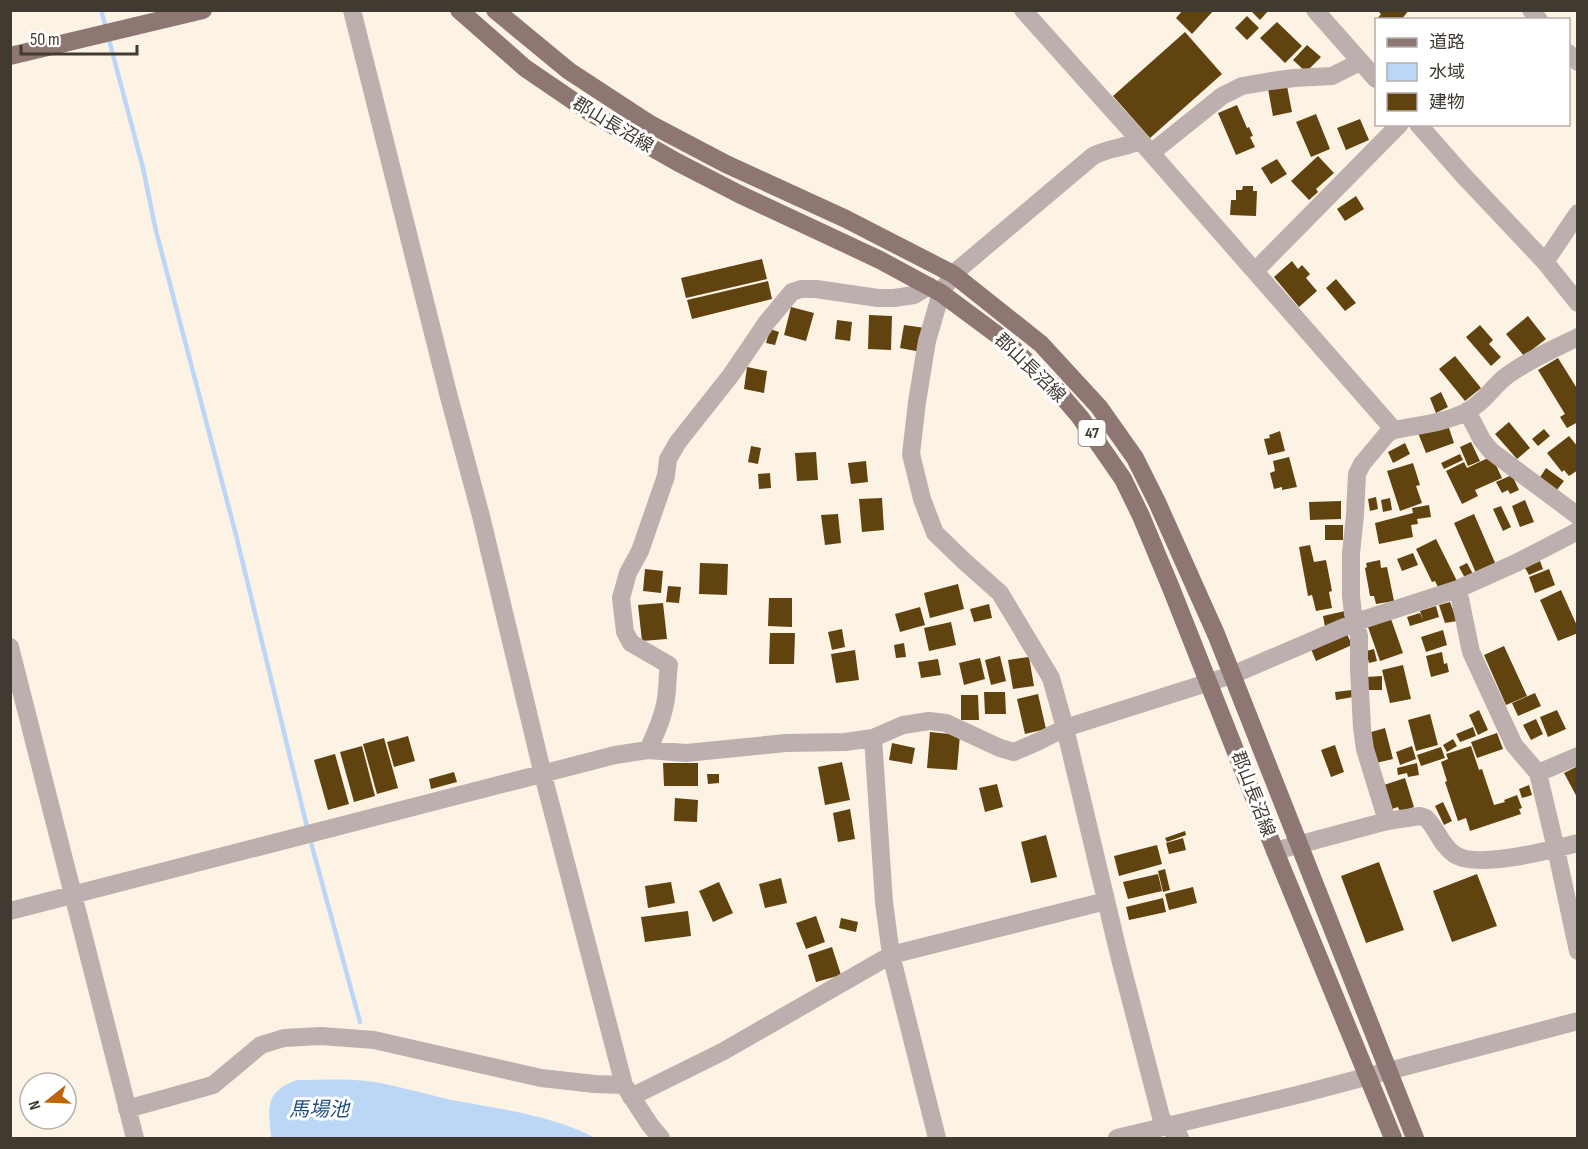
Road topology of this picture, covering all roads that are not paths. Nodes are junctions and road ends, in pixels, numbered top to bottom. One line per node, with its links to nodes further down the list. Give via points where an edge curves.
1 (203, 10): 7 (main road)
2 (352, 10): 34 (street)
3 (459, 10): 17 (main road, 郡山長沼線 / 47, via 525,68 591,113 687,168)
4 (495, 10): 16 (main road, 郡山長沼線 / 47, via 569,71 650,124)
5 (1023, 10): 12 (street)
6 (1315, 10): 8 (street)
7 (10, 56)
8 (1360, 62): 9 (street); 12 (street, via 1332,76 1242,86)
9 (1375, 77)
10 (1398, 126): 15 (street)
11 (1420, 126): 14 (street)
12 (1145, 147): 15 (street); 16 (street, via 1130,145 1093,156)
13 (1578, 213): 14 (street)
14 (1545, 262): 18 (street)
15 (1254, 271): 21 (street)
16 (953, 274): 17 (street); 27 (main road, 郡山長沼線 / 47, via 1041,344 1098,407 1135,458 1158,502)
17 (934, 289): 28 (main road, 郡山長沼線 / 47, via 1011,346 1056,390 1099,444 1123,479 1141,516); 29 (street, via 911,454 922,499 935,533 1000,593 1051,678); 31 (street, via 894,298 816,289 792,292 678,442 668,459 666,476 621,598 625,632 631,643 669,665 666,703)
18 (1578, 303)
19 (1578, 337): 20 (street, via 1516,370)
20 (1467, 411): 21 (street, via 1445,420); 22 (street, via 1491,451)
21 (1394, 430): 25 (street, via 1357,474 1351,554)
22 (1578, 516)
23 (1578, 531): 24 (street)
24 (1458, 589): 25 (street); 33 (street, via 1471,652 1514,745)
25 (1356, 622): 27 (street); 35 (street, via 1365,749)
26 (10, 647): 40 (street)
27 (1232, 675): 28 (street); 37 (main road, 郡山長沼線 / 47)
28 (1209, 682): 29 (street); 39 (main road, 郡山長沼線 / 47)
29 (1065, 728): 30 (street, via 1014,752 946,723 903,725); 41 (street)
30 (873, 738): 31 (street, via 686,753); 44 (street)
31 (648, 750): 34 (street)
32 (1578, 756): 33 (street)
33 (1538, 773): 38 (street)
34 (543, 775): 40 (street); 48 (street)
35 (1387, 820): 37 (street); 38 (street, via 1426,818 1443,843 1463,860 1486,861)
36 (1578, 843): 38 (street)
37 (1298, 845): 39 (street); 46 (main road, 郡山長沼線 / 47)
38 (1556, 849): 43 (street)
39 (1275, 851): 47 (main road, 郡山長沼線 / 47)
40 (73, 895): 42 (street); 49 (street)
41 (1106, 901): 44 (street); 50 (street, via 1161,1117)
42 (10, 911)
43 (1578, 951)
44 (891, 955): 48 (street, via 732,1047); 53 (street)
45 (1578, 1021): 46 (street)
46 (1388, 1070): 47 (street); 56 (main road, 郡山長沼線 / 47)
47 (1367, 1076): 50 (street); 55 (main road, 郡山長沼線 / 47)
48 (628, 1091): 49 (street, via 541,1078 374,1040 321,1036 284,1038 261,1045 213,1085); 52 (street)
49 (127, 1108): 51 (street)
50 (1174, 1132): 54 (street)
51 (135, 1138)
52 (661, 1138)
53 (937, 1138)
54 (1117, 1138)
55 (1393, 1138)
56 (1415, 1138)

